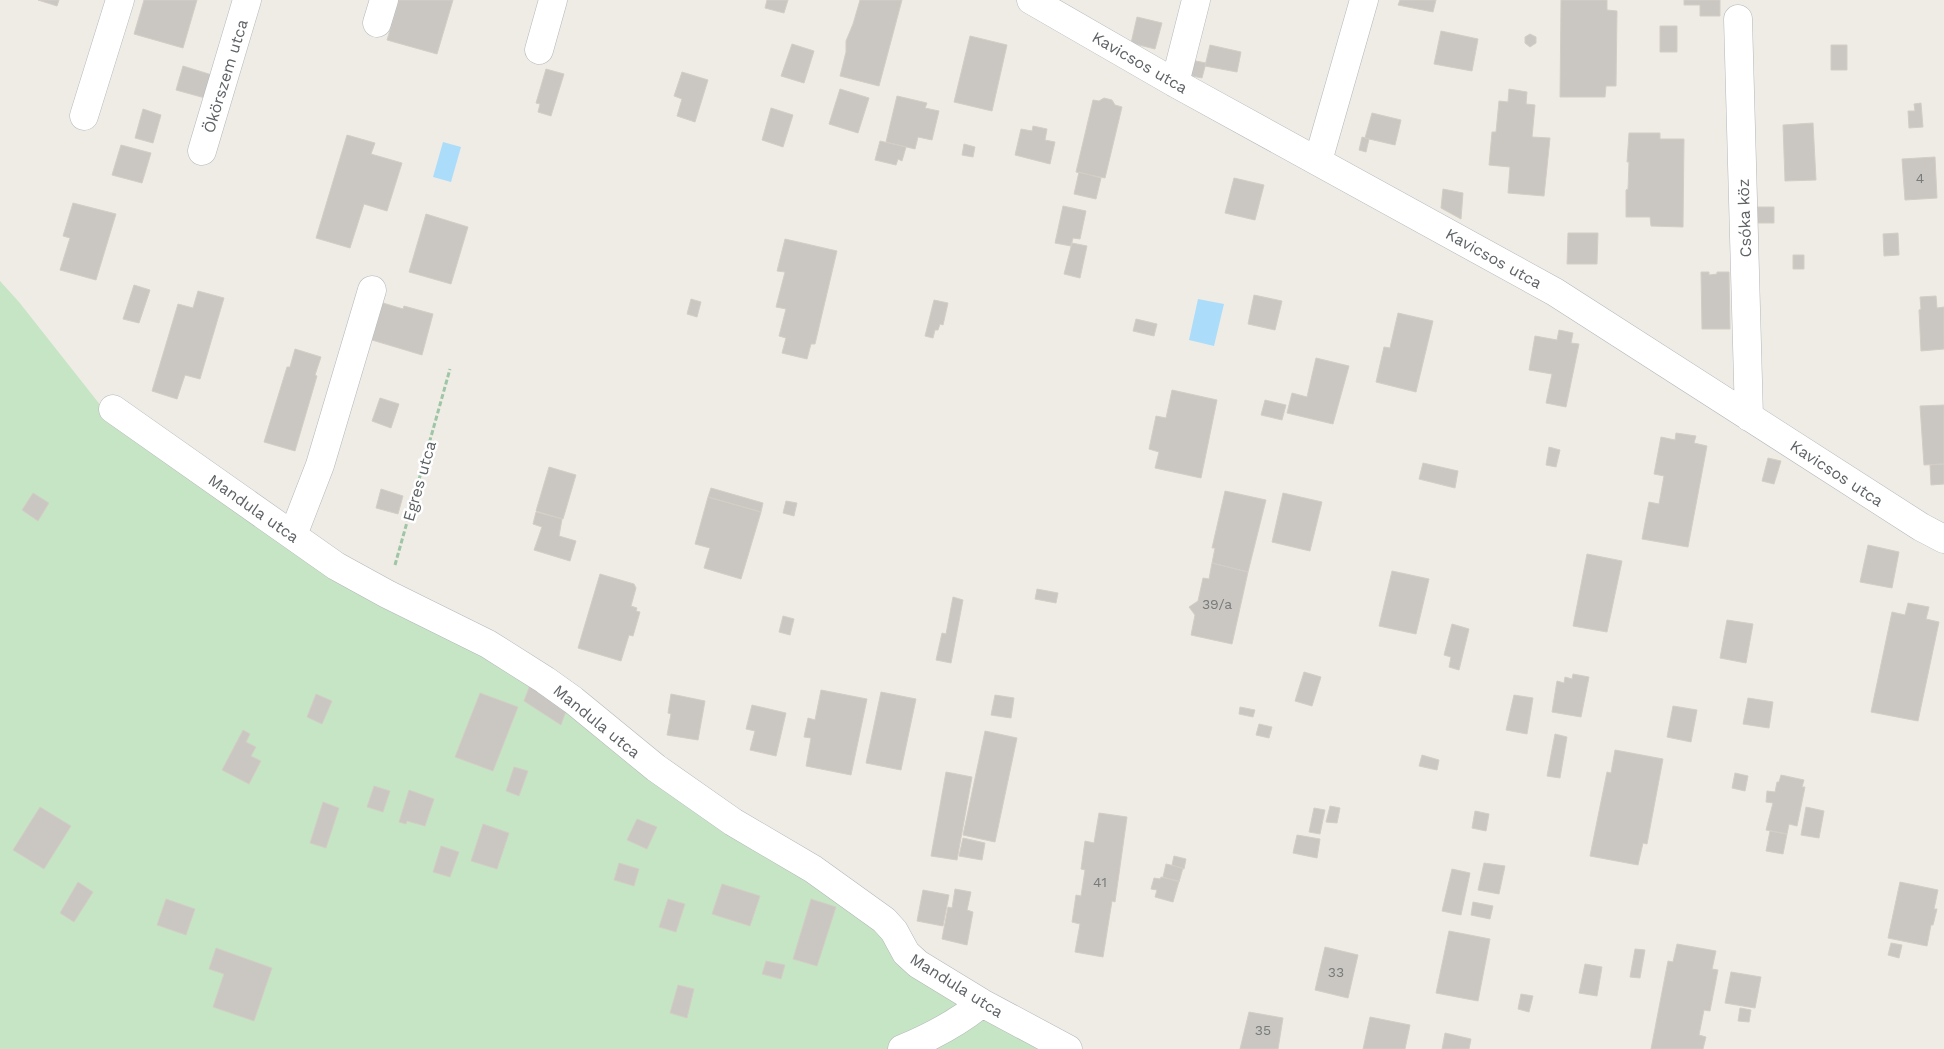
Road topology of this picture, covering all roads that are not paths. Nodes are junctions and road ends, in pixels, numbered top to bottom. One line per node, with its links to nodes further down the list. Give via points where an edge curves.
1 (120, 0): 10 (street)
2 (247, 0): 11 (street, Ökörszem utca)
3 (553, 0): 8 (street)
4 (1031, 0): 9 (street, Kavicsos utca)
5 (1196, 0): 9 (street)
6 (1364, 0): 12 (street)
7 (1738, 19): 15 (street, Csóka köz)
8 (539, 50)
9 (1175, 83): 12 (street, Kavicsos utca)
10 (84, 116)
11 (202, 151)
12 (1318, 161): 15 (street, Kavicsos utca, via 1555,292)
13 (372, 290): 16 (street, via 320,465)
14 (112, 409): 16 (street, Mandula utca)
15 (1749, 417): 17 (street, Kavicsos utca)
16 (293, 535): 18 (street, Mandula utca, via 336,566 488,644 544,680 656,768 733,822 813,869 884,920 906,953 918,964)
17 (1944, 539)
18 (982, 1003): 19 (street, via 964,1018); 20 (street, Mandula utca)
19 (902, 1049)
20 (1068, 1049)

